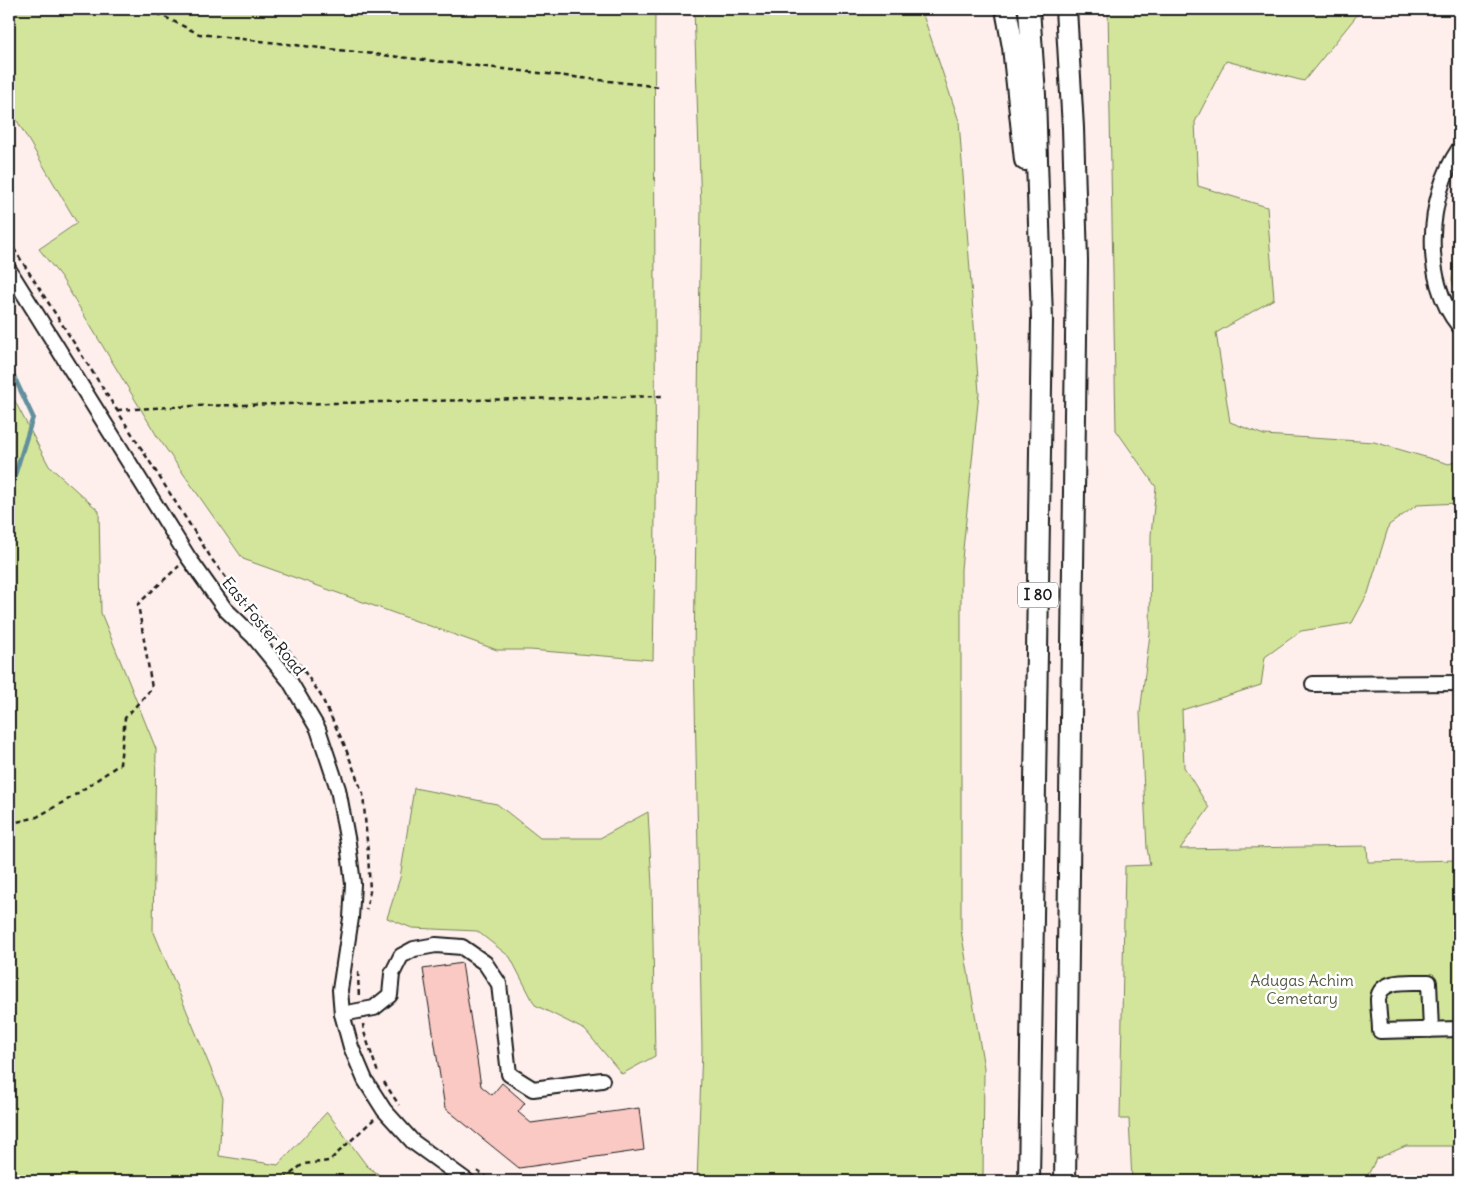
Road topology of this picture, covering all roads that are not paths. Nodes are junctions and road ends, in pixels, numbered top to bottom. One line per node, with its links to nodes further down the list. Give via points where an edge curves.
1 (1006, 9): 6 (highway, via 1013,47)
2 (1029, 9): 6 (highway, I 80)
3 (1066, 9): 16 (highway, I 80, via 1077,261)
4 (1459, 149): 7 (street, via 1444,177 1438,198 1433,248 1441,294)
5 (9, 270): 10 (street, East Foster Road, via 188,557 225,609 254,637 289,680 318,729 338,789 353,884 340,990)
6 (1042, 320): 15 (highway, I 80)
7 (1459, 326)
8 (1459, 683): 9 (street)
9 (1313, 684)
10 (342, 1014): 13 (street, via 374,1008 390,995 392,974 401,956 414,949 436,945 462,947 485,962 499,984 509,1074 533,1089); 14 (street, East Foster Road, via 365,1080 384,1110 413,1142)
11 (1459, 1029): 12 (street)
12 (1430, 1030): 12 (street, via 1380,1031 1378,997 1384,987 1393,983 1429,982)
13 (602, 1080)
14 (467, 1181)
15 (1029, 1181)
16 (1065, 1181)

